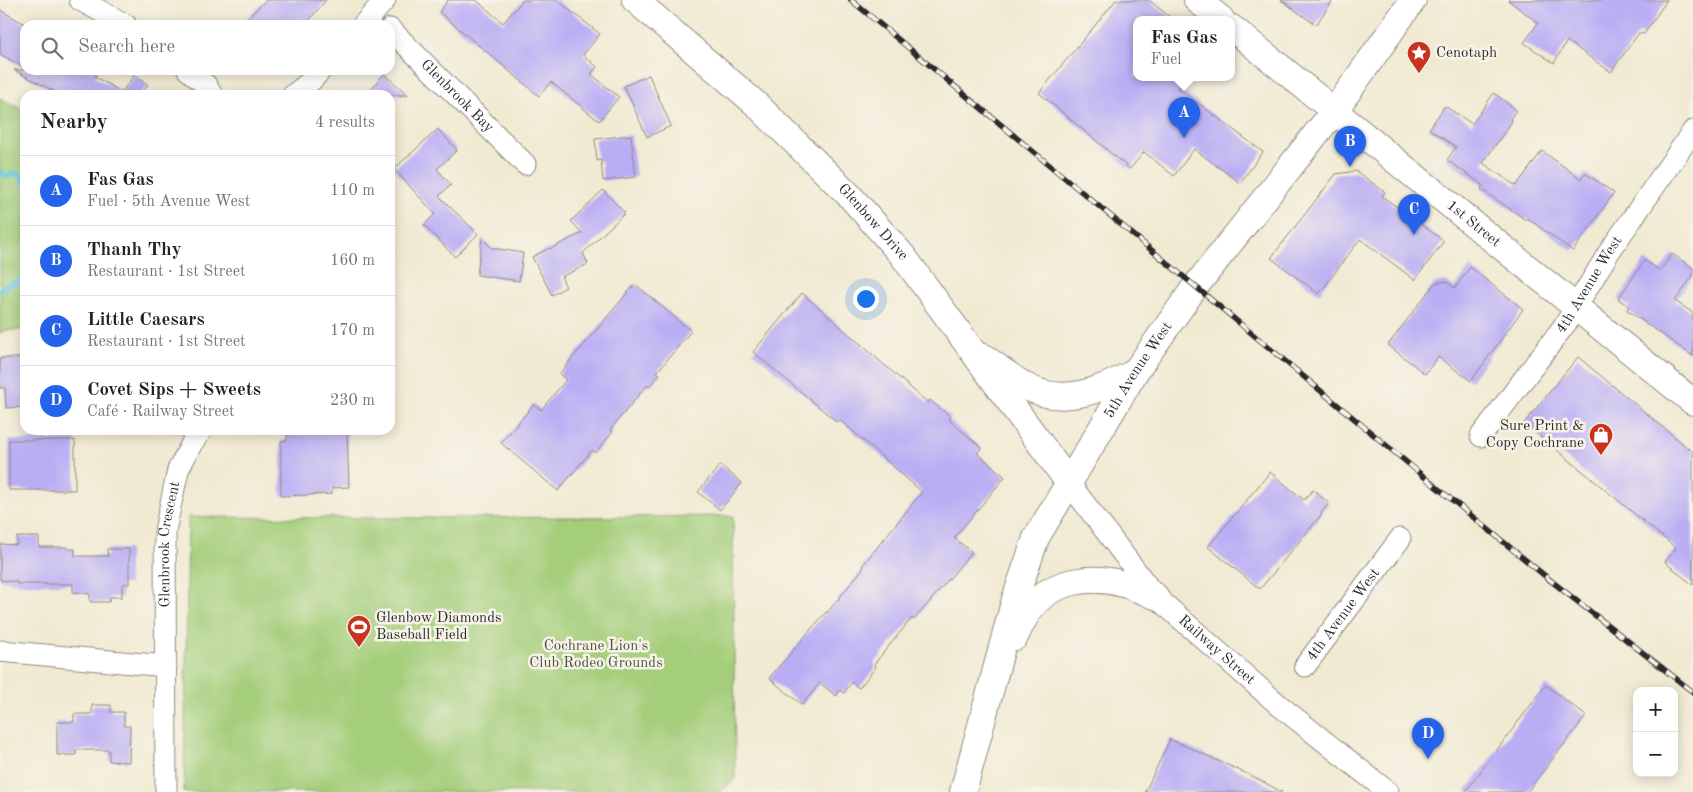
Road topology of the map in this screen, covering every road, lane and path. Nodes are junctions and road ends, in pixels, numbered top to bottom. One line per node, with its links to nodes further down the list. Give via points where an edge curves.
1 (80, 0): 6 (street)
2 (635, 0): 17 (street, Glenbow Drive, via 756,104 849,195 903,256)
3 (1197, 0): 5 (street)
4 (1413, 0): 13 (street, 5th Avenue West)
5 (1217, 16)
6 (117, 20)
7 (1235, 30): 13 (street, 1st Street)
8 (395, 34): 15 (street, Glenbrook Bay)
9 (194, 75): 11 (street)
10 (316, 75): 12 (street)
11 (209, 90)
12 (299, 90)
13 (1335, 110): 16 (street, 1st Street); 18 (street, 5th Avenue West, via 1195,287)
14 (1693, 131): 16 (street, 4th Avenue West)
15 (526, 164)
16 (1576, 307): 19 (street, 1st Street); 21 (street, 4th Avenue West)
17 (969, 348): 18 (street, via 1026,386 1043,393 1067,396 1090,392); 22 (street, Glenbow Drive)
18 (1136, 372): 22 (street, 5th Avenue West)
19 (1693, 402)
20 (198, 435): 26 (street, Glenbrook Crescent, via 178,470 165,531)
21 (1481, 436)
22 (1069, 483): 24 (street, Railway Street); 28 (street, 5th Avenue West, via 1036,538 1015,599)
23 (1400, 540): 27 (street, 4th Avenue West)
24 (1155, 596): 28 (street, via 1121,583 1091,580 1069,582 1048,591 1034,604 1021,626); 31 (street, Railway Street, via 1280,706)
25 (0, 651): 26 (street)
26 (166, 666): 29 (street, Glenbrook Crescent)
27 (1305, 666)
28 (994, 683): 30 (street, 5th Avenue West)
29 (166, 792)
30 (963, 792)
31 (1388, 792)

